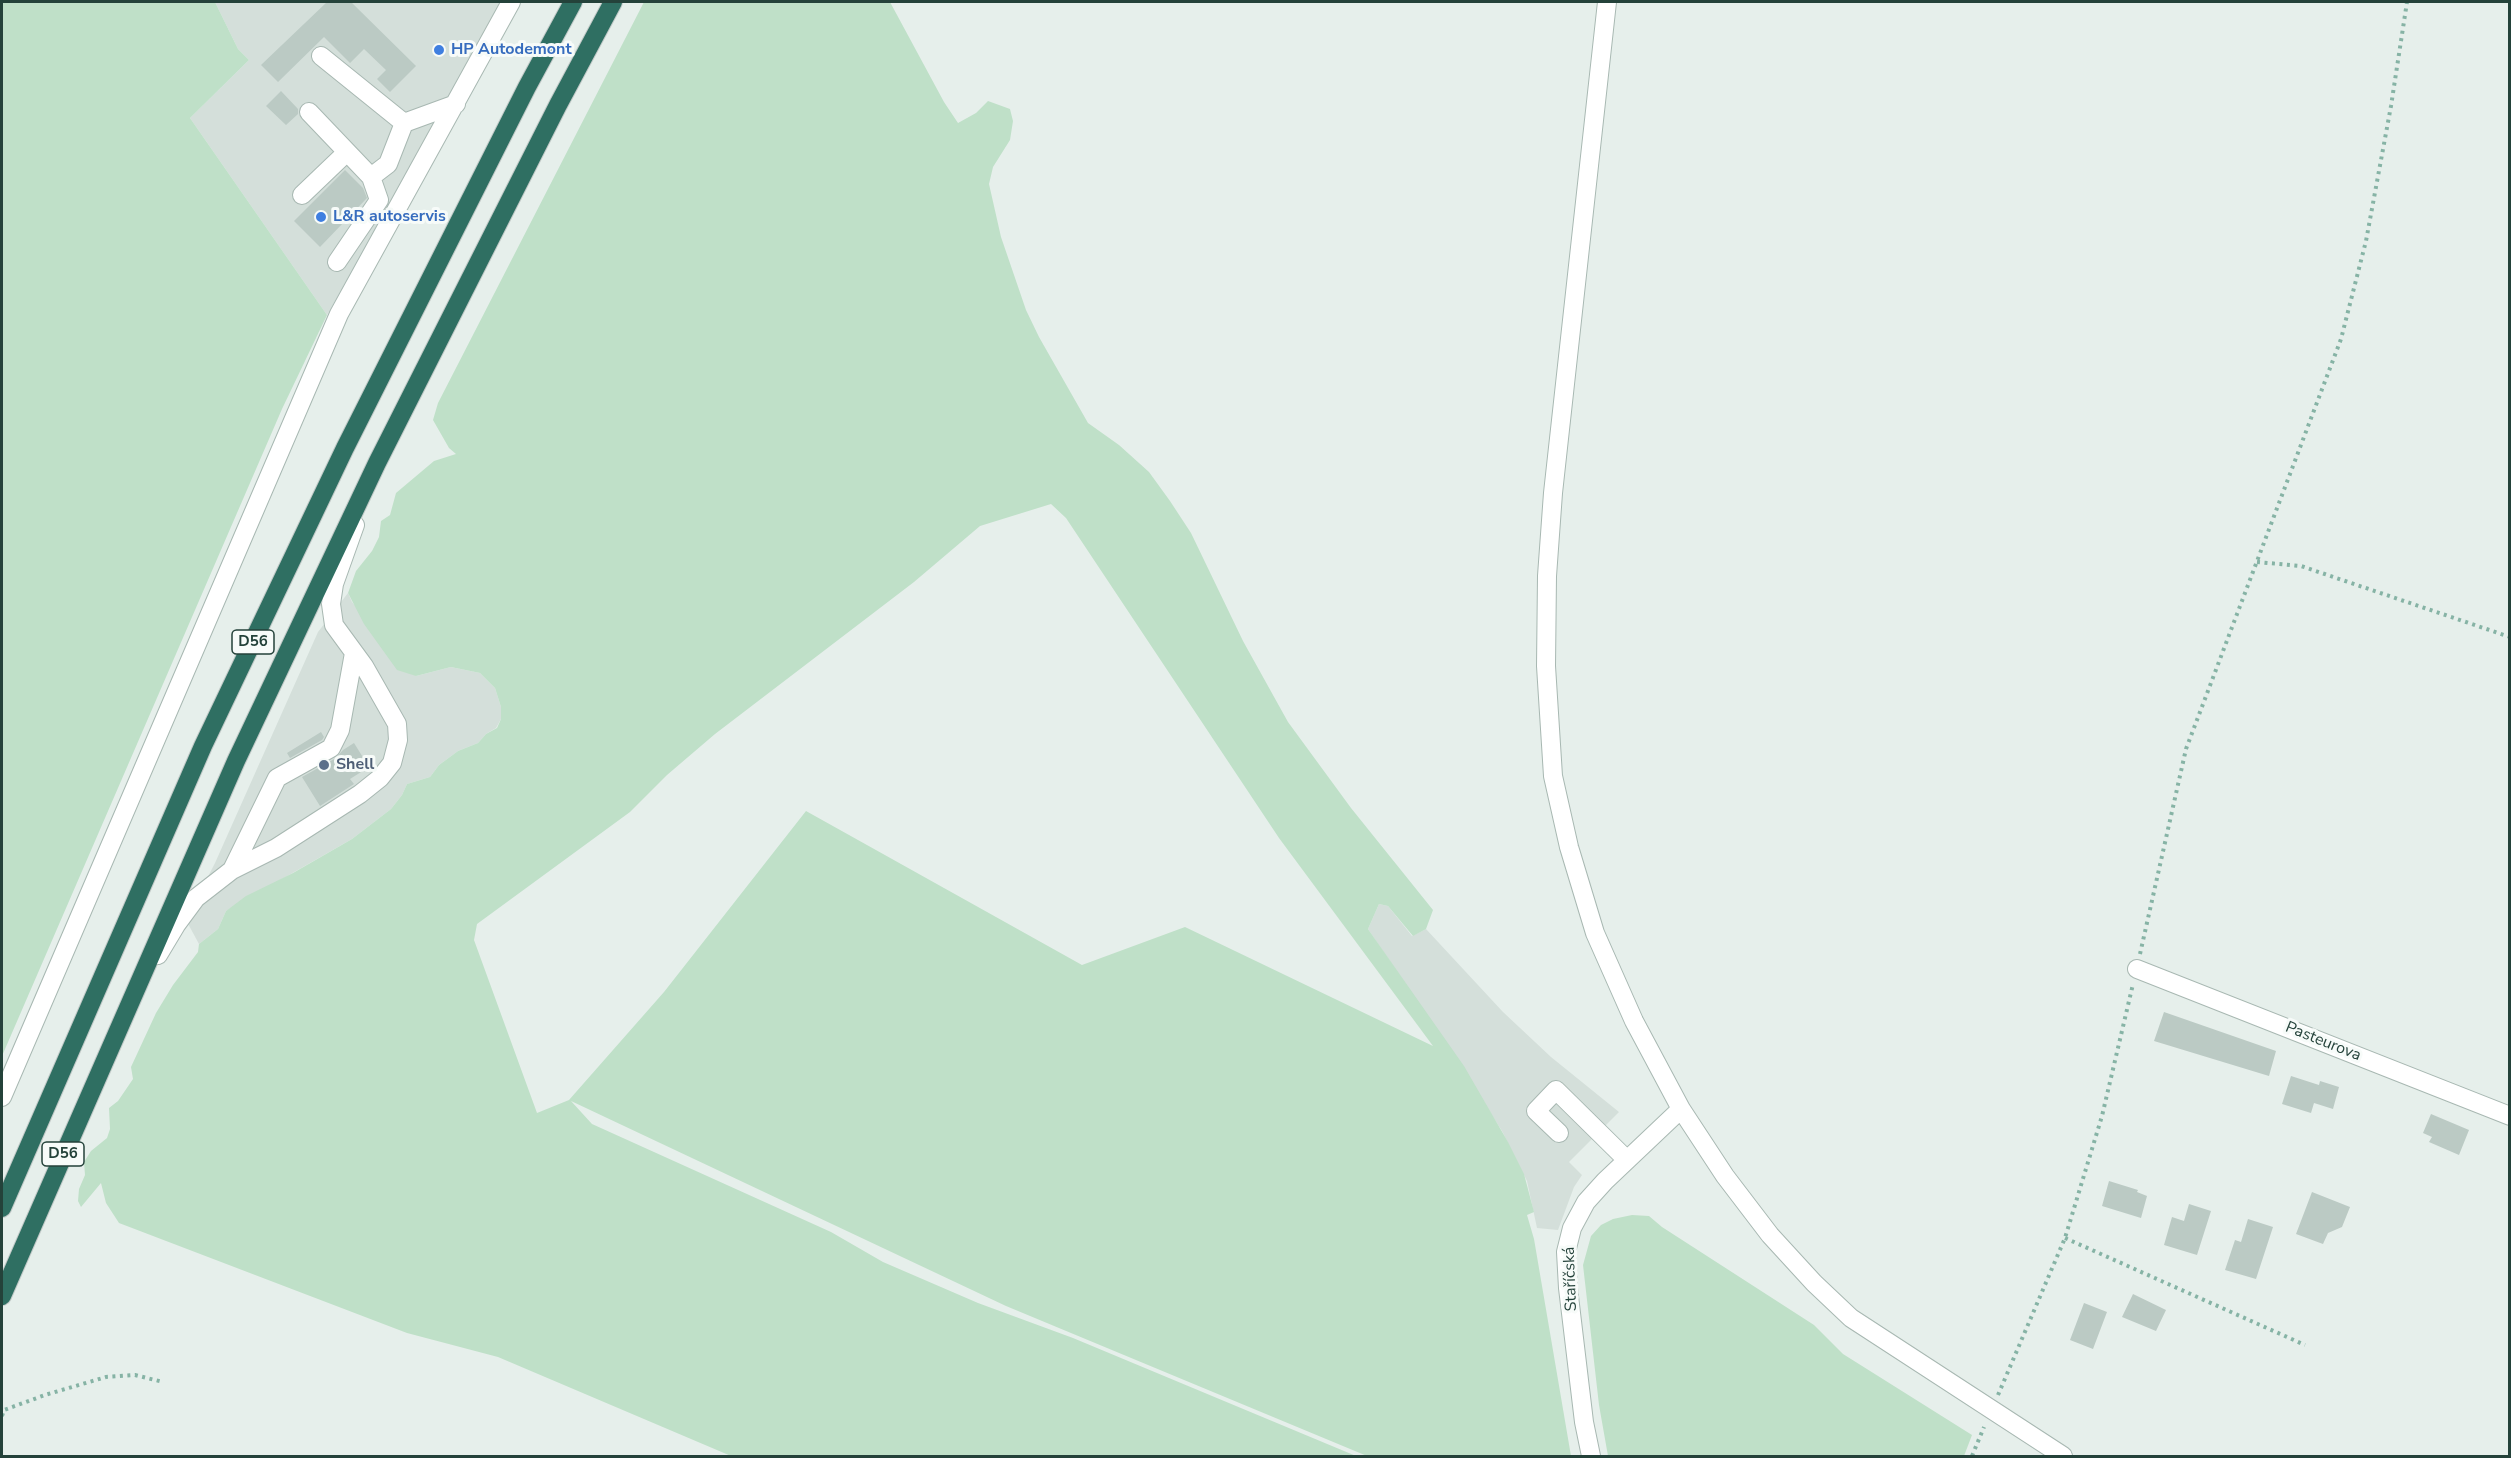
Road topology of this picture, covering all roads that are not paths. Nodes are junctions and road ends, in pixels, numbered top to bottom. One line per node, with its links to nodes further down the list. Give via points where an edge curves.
1 (511, 2): 6 (street)
2 (573, 2): 23 (highway, D56, via 350,437 208,736)
3 (613, 2): 13 (highway, D56)
4 (1607, 2): 19 (street, via 1546,576 1552,776 1595,933 1634,1021)
5 (321, 56): 8 (street)
6 (456, 104): 8 (street); 18 (street, via 339,314)
7 (309, 112): 9 (street)
8 (404, 123): 10 (street, via 388,164)
9 (347, 152): 10 (street); 11 (street)
10 (371, 177): 12 (street, via 379,200)
11 (302, 195)
12 (337, 262)
13 (377, 463): 14 (street, via 334,584 331,604 334,625); 17 (highway, D56, via 236,761)
14 (354, 653): 15 (street, via 340,730 331,748 277,778); 15 (street, via 397,724 398,740 392,763 360,794 276,848)
15 (232, 870): 17 (street, via 196,898)
16 (2137, 969): 20 (street, Pasteurova)
17 (125, 1011): 24 (highway, D56)
18 (2, 1097)
19 (1681, 1109): 22 (street, Staříčská); 26 (street, via 1770,1235 1851,1318)
20 (2510, 1116)
21 (1559, 1133): 22 (street, via 1536,1111 1556,1090)
22 (1626, 1160): 25 (street, Staříčská, via 1586,1202 1572,1228 1566,1252)
23 (2, 1208)
24 (2, 1296)
25 (1591, 1456)
26 (2063, 1456)

